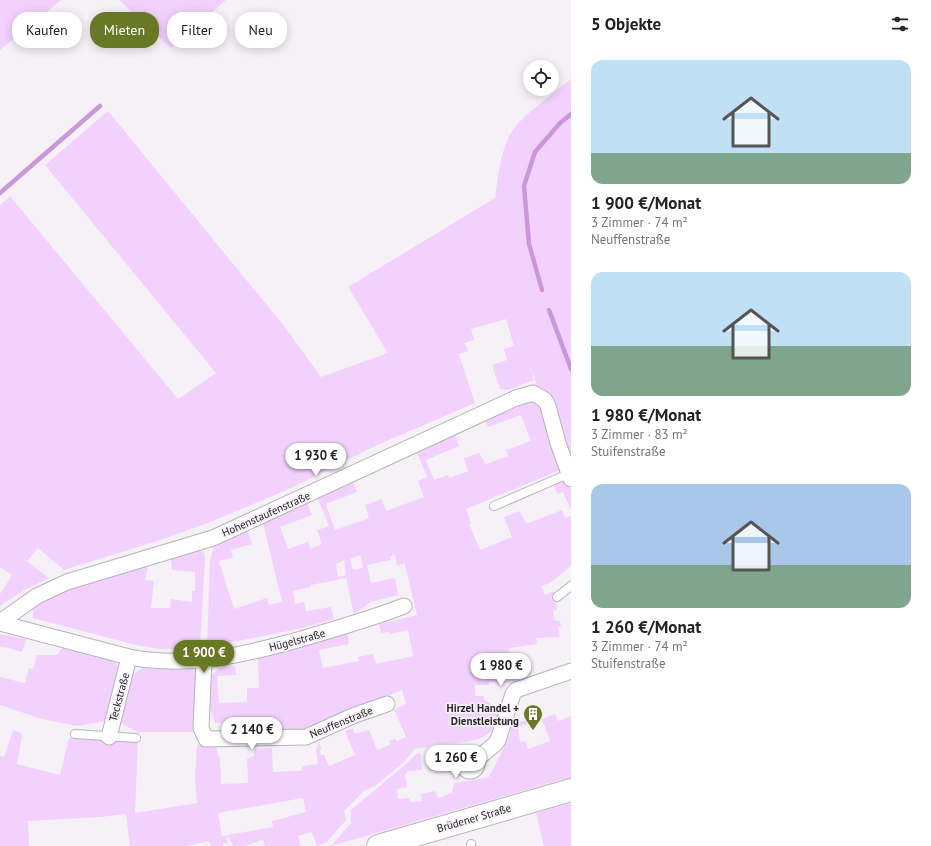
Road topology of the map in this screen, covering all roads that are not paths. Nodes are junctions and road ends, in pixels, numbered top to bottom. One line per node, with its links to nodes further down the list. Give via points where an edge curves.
1 (570, 477): 2 (lane, Hohenstaufenstraße); 6 (street, Hohenstaufenstraße, via 548,406 533,393 516,398 213,538 66,582 38,596)
2 (494, 506)
3 (571, 586): 4 (lane)
4 (558, 597)
5 (404, 606): 8 (street, Hügelstraße, via 360,622 262,649 226,658)
6 (0, 623): 7 (street, Hügelstraße)
7 (129, 657): 8 (street, Hügelstraße, via 167,662); 12 (street, Teckstraße)
8 (204, 660): 10 (street, Neuffenstraße, via 201,728 206,739 306,737 355,715)
9 (571, 671): 14 (street, via 516,690 498,740)
10 (388, 704)
11 (75, 734): 12 (lane, Teckstraße)
12 (109, 737): 13 (lane, Teckstraße)
13 (136, 738)
14 (476, 760)
15 (571, 790): 16 (street, Brüdener Straße)
16 (378, 846)

